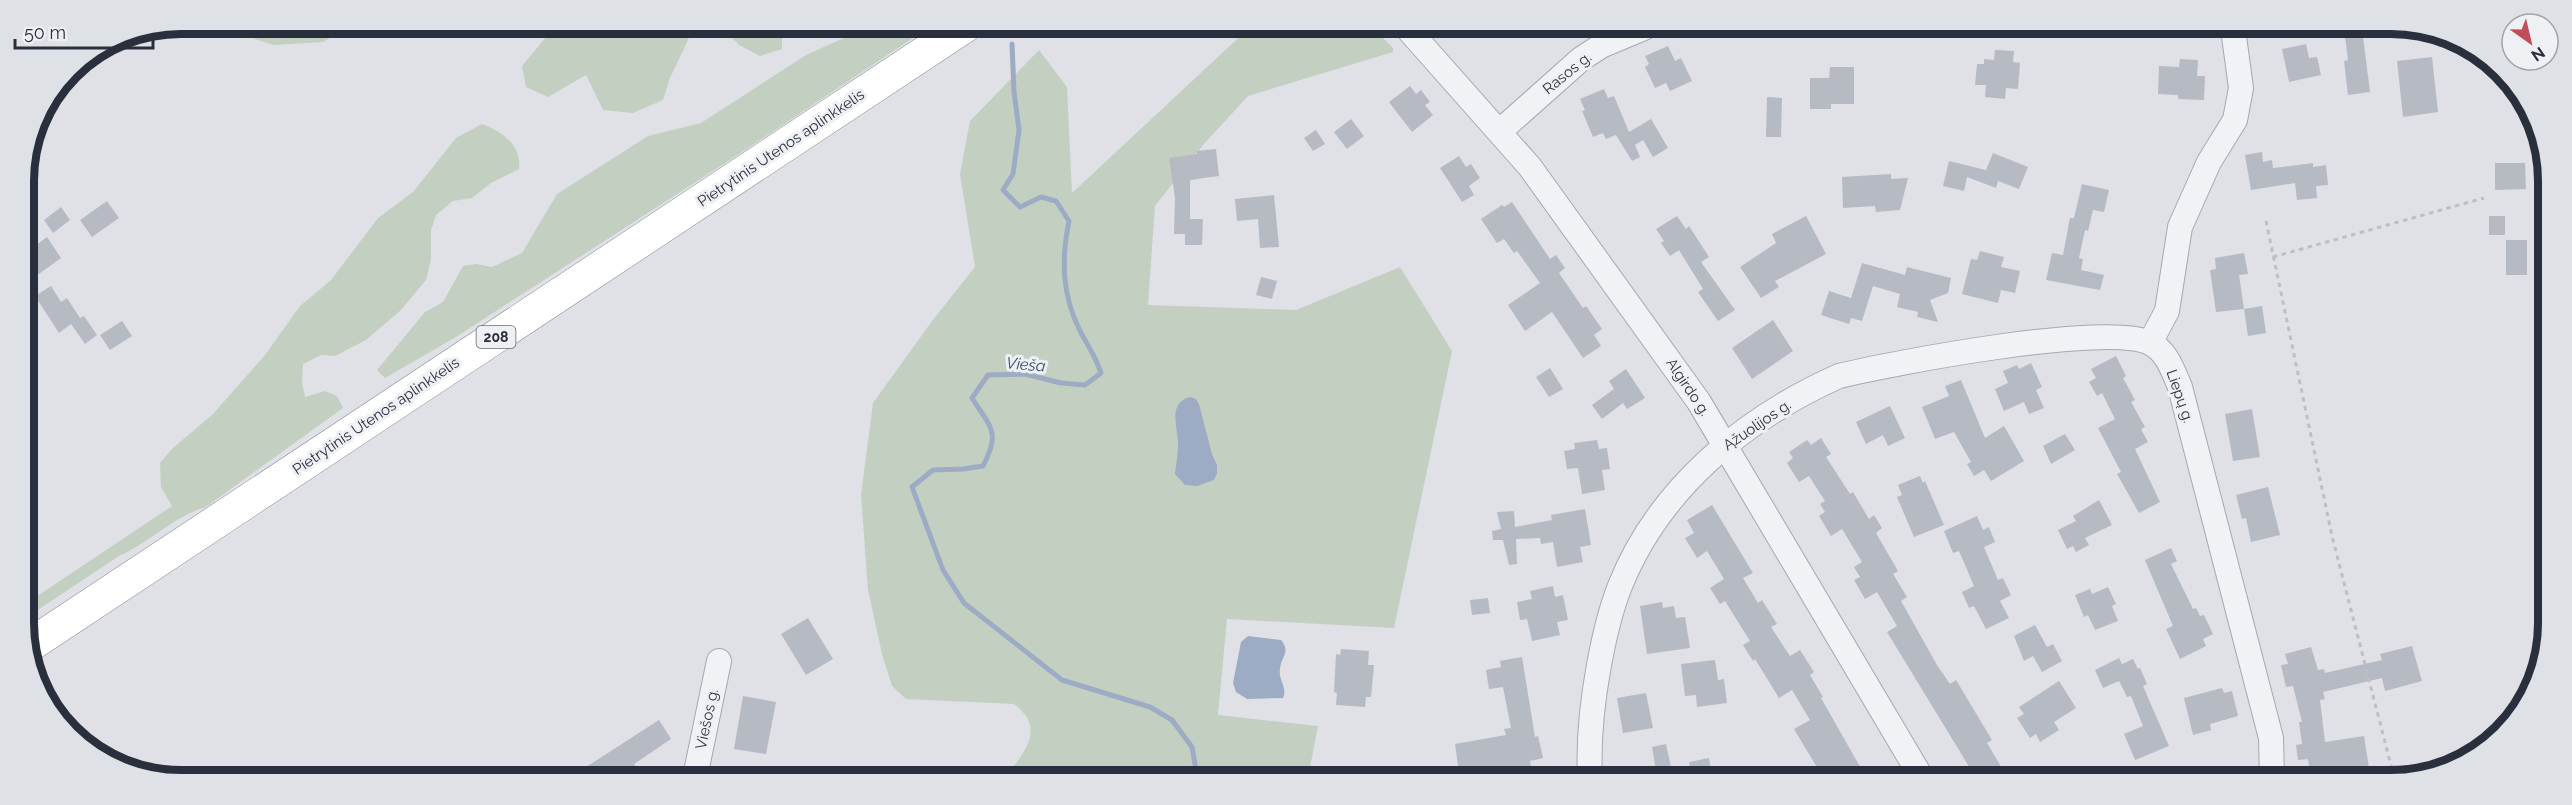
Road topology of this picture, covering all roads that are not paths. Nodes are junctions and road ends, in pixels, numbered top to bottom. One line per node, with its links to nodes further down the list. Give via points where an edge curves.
1 (953, 34): 8 (highway, Pietrytinis Utenos aplinkkelis / 208)
2 (1412, 34): 5 (street, Algirdo g.)
3 (1630, 34): 5 (street, Rasos g., via 1581,59)
4 (2234, 34): 6 (street, via 2241,88 2235,120 2209,162 2180,227 2167,311)
5 (1499, 132): 7 (street, Algirdo g., via 1618,285)
6 (2150, 343): 7 (street, Ąžuolijos g., via 2132,338 2093,337 1867,369 1816,386); 13 (street, Liepų g., via 2165,356 2180,387 2271,738)
7 (1725, 444): 11 (street, Ąžuolijos g., via 1657,516 1620,585 1607,624 1594,696); 12 (street, Algirdo g.)
8 (36, 641)
9 (719, 661): 10 (street, Viešos g.)
10 (696, 770)
11 (1590, 770)
12 (1917, 770)
13 (2272, 770)

